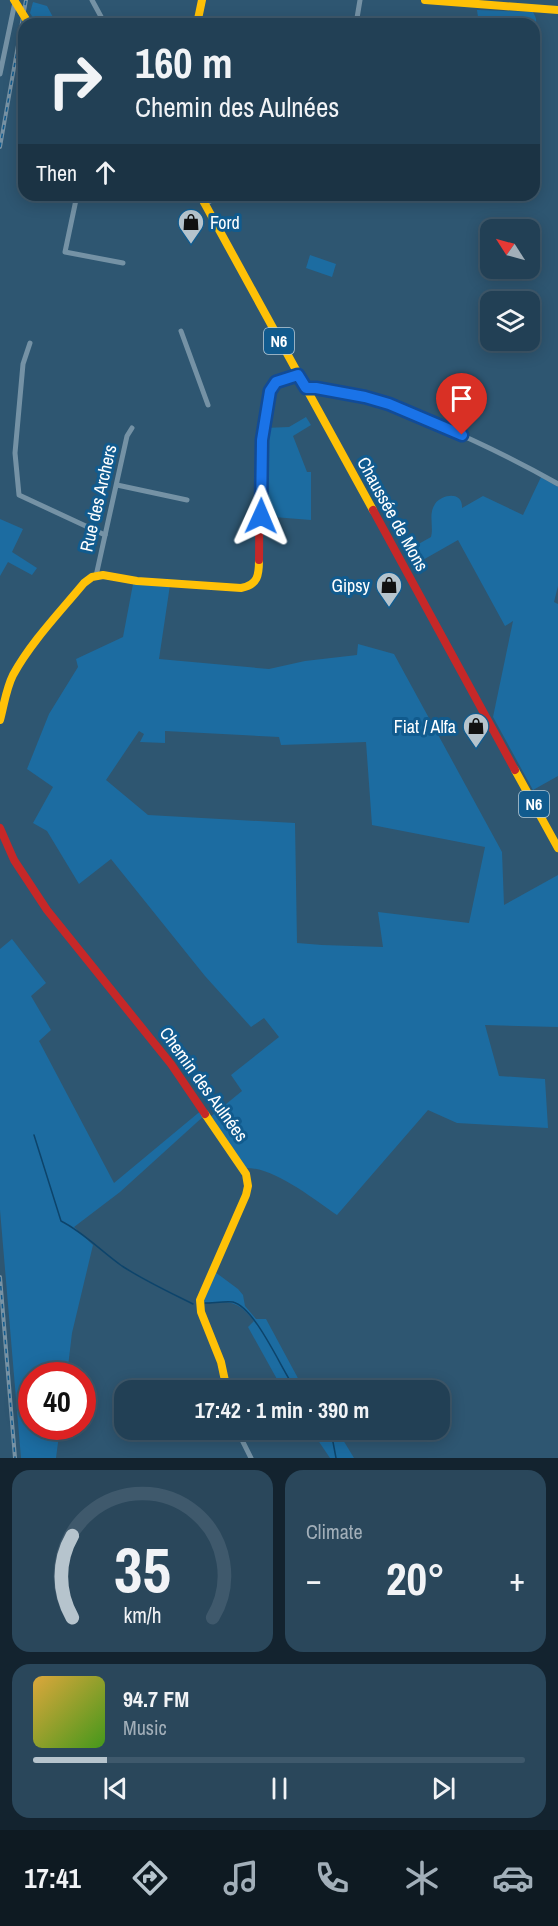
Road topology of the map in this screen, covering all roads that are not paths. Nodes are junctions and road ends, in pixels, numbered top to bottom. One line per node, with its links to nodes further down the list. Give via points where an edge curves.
1 (92, 0): 8 (street)
2 (202, 0): 9 (street)
3 (360, 0): 10 (street)
4 (424, 0): 6 (street)
5 (15, 1): 7 (street, bridge); 11 (street)
6 (558, 10)
7 (25, 18)
8 (102, 18)
9 (198, 18)
10 (357, 18)
11 (0, 74)
12 (76, 201): 16 (street, via 65,252)
13 (203, 201): 15 (street, Chaussée de Mons / N6)
14 (210, 201): 15 (street)
15 (205, 204): 19 (street, Chaussée de Mons / N6)
16 (123, 263)
17 (181, 331): 21 (street)
18 (30, 343): 26 (street, via 22,364 15,453 19,495)
19 (298, 375): 20 (street, Chaussée de Mons / N6); 27 (street, via 276,382 270,391 262,440 259,575 254,583 241,588)
20 (306, 388): 24 (street, via 389,404 475,441); 30 (street, Chaussée de Mons / N6)
21 (208, 405)
22 (132, 428): 23 (street, Rue des Archers)
23 (117, 484): 25 (street); 26 (street, Rue des Archers)
24 (558, 484)
25 (187, 500)
26 (105, 535): 27 (street, Rue des Archers)
27 (96, 576): 28 (street, via 79,590 14,674)
28 (0, 720)
29 (0, 828): 31 (street, Chemin des Aulnées, via 34,892 149,1035 246,1174 246,1195 200,1300)
30 (558, 848)
31 (225, 1380)
32 (242, 1440): 33 (street)
33 (251, 1458)

